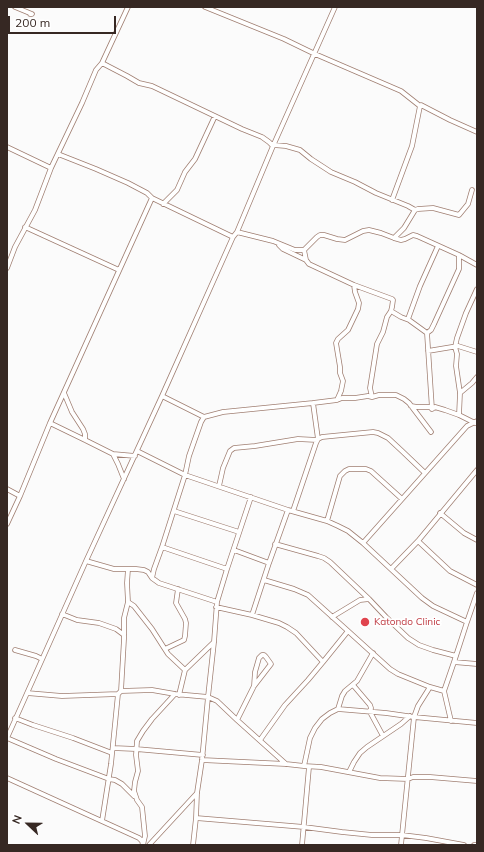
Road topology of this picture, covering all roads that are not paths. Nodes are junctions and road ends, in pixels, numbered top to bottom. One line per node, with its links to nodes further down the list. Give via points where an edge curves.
1 (16, 7): 5 (street)
2 (128, 7): 7 (street)
3 (205, 7): 6 (street)
4 (335, 7): 6 (street)
5 (30, 14)
6 (315, 54): 8 (street, via 401,91); 11 (street)
7 (102, 63): 9 (street, via 139,83 152,86); 13 (street, via 96,70)
8 (420, 106): 10 (street); 17 (street, via 412,146)
9 (215, 116): 11 (street); 18 (street, via 177,190)
10 (477, 132)
11 (274, 145): 17 (street, via 300,150 331,172); 21 (street)
12 (7, 147): 14 (street)
13 (58, 154): 14 (street); 16 (street, via 128,183)
14 (51, 168): 20 (street, via 35,210)
15 (472, 190): 19 (street, via 468,204 459,215 433,208)
16 (152, 198): 18 (street); 31 (street)
17 (392, 200): 19 (street)
18 (163, 204): 22 (street)
19 (415, 210): 23 (street)
20 (25, 227): 30 (street); 31 (street)
21 (236, 232): 22 (street); 24 (street)
22 (233, 237): 43 (street)
23 (394, 238): 25 (street, via 401,240 417,236); 26 (street, via 369,230 345,240 324,235 317,237)
24 (277, 243): 26 (street, via 294,250); 28 (street)
25 (438, 246): 27 (street); 35 (street)
26 (304, 250): 28 (street)
27 (459, 256): 29 (street); 36 (street, via 459,269 431,330)
28 (306, 260): 32 (street, via 309,264)
29 (477, 265)
30 (7, 268)
31 (119, 270): 41 (street)
32 (354, 285): 34 (street, via 392,299); 45 (street, via 358,309 348,330 336,343 343,382)
33 (477, 289): 37 (street)
34 (390, 311): 35 (street); 44 (street, via 377,344 370,388)
35 (408, 319): 36 (street)
36 (427, 333): 38 (street)
37 (455, 347): 38 (street); 39 (street, via 460,346); 42 (street)
38 (428, 351): 48 (street)
39 (477, 352)
40 (477, 377): 42 (street)
41 (64, 393): 52 (street); 55 (street, via 83,429)
42 (460, 393): 49 (street)
43 (162, 396): 50 (street); 56 (street)
44 (372, 397): 45 (street); 47 (street, via 396,395)
45 (337, 400): 46 (street)
46 (313, 403): 50 (street, via 223,412); 54 (street)
47 (411, 406): 48 (street); 53 (street)
48 (432, 409): 49 (street, via 435,407)
49 (459, 415): 51 (street)
50 (204, 417): 61 (street, via 189,456)
51 (476, 422): 60 (street, via 467,426)
52 (50, 423): 55 (street); 65 (street)
53 (431, 432)
54 (318, 439): 60 (street, via 378,432 388,438); 63 (street, via 298,439 234,448 230,451 223,468); 68 (street)
55 (85, 440): 57 (street)
56 (137, 451): 58 (street); 61 (street)
57 (113, 454): 58 (street); 62 (street)
58 (135, 456): 62 (street)
59 (477, 470): 70 (street)
60 (425, 473): 67 (street)
61 (185, 475): 63 (street); 69 (street)
62 (124, 479): 80 (street)
63 (219, 486): 66 (street)
64 (7, 489): 65 (street)
65 (20, 496): 72 (street)
66 (251, 497): 68 (street); 73 (street)
67 (402, 499): 71 (street, via 371,471 345,471 340,476); 76 (street)
68 (290, 510): 71 (street); 77 (street)
69 (174, 511): 73 (street); 78 (street)
70 (440, 514): 74 (street); 75 (street)
71 (327, 521): 76 (street, via 348,531)
72 (7, 524)
73 (239, 532): 79 (street)
74 (477, 540)
75 (418, 541): 85 (street); 89 (street, via 450,571)
76 (363, 543): 85 (street)
77 (276, 544): 81 (street); 91 (street, via 324,558)
78 (162, 547): 82 (street); 84 (street)
79 (234, 550): 81 (street); 84 (street)
80 (86, 561): 83 (street); 98 (street)
81 (269, 563): 88 (street)
82 (154, 568): 86 (street); 87 (street)
83 (128, 569): 86 (street); 95 (street)
84 (227, 569): 96 (street)
85 (391, 569): 101 (street, via 433,606)
86 (148, 572): 87 (street)
87 (152, 578): 90 (street)
88 (264, 580): 99 (street); 100 (street, via 301,591)
89 (477, 585)
90 (178, 589): 96 (street); 107 (street, via 176,603 185,619 185,639)
91 (362, 592): 93 (street); 94 (street)
92 (477, 593): 101 (street)
93 (370, 599): 94 (street); 110 (street, via 408,638 419,645)
94 (360, 600): 100 (street)
95 (128, 602): 102 (street); 107 (street, via 148,624)
96 (217, 602): 97 (street)
97 (216, 607): 99 (street); 106 (street)
98 (62, 614): 103 (street); 111 (street)
99 (252, 615): 112 (street, via 287,627)
100 (332, 618): 104 (street)
101 (467, 622): 110 (street)
102 (124, 624): 103 (street); 105 (street)
103 (116, 629): 105 (street)
104 (348, 632): 109 (street); 112 (street)
105 (124, 635): 120 (street)
106 (214, 642): 115 (street); 123 (street)
107 (164, 649): 115 (street)
108 (15, 650): 111 (street)
109 (373, 653): 116 (street); 118 (street, via 398,674)
110 (456, 656): 113 (street)
111 (42, 659): 121 (street)
112 (323, 662): 133 (street, via 285,705)
113 (454, 662): 114 (street); 119 (street)
114 (477, 664)
115 (185, 670): 122 (street)
116 (353, 685): 124 (street, via 345,691); 125 (street, via 370,705)
117 (254, 686): 117 (street, via 259,658 264,655 271,664); 128 (street)
118 (430, 687): 119 (street); 126 (street)
119 (444, 691): 129 (street)
120 (120, 692): 121 (street, via 62,696); 122 (street, via 152,690); 134 (street)
121 (27, 693): 127 (street)
122 (177, 694): 123 (street); 135 (street, via 143,731)
123 (208, 697): 128 (street, via 217,701); 137 (street)
124 (338, 709): 125 (street); 139 (street, via 322,719 315,728 310,738)
125 (370, 712): 126 (street); 131 (street)
126 (412, 717): 129 (street); 131 (street); 143 (street)
127 (15, 718): 132 (street); 136 (street)
128 (237, 720): 133 (street)
129 (451, 721): 130 (street)
130 (477, 724)
131 (383, 736): 140 (street, via 360,753)
132 (7, 738): 142 (street)
133 (260, 740): 138 (street)
134 (113, 748): 135 (street); 136 (street)
135 (136, 749): 137 (street); 146 (street, via 138,771 134,786)
136 (112, 753): 142 (street)
137 (202, 758): 138 (street); 145 (street)
138 (286, 764): 139 (street)
139 (307, 767): 140 (street); 149 (street)
140 (349, 772): 143 (street, via 380,778)
141 (7, 778): 148 (street)
142 (109, 779): 146 (street, via 119,782); 148 (street)
143 (408, 779): 144 (street, via 430,777); 150 (street)
144 (477, 781)
145 (197, 793): 147 (street); 152 (street)
146 (135, 796): 151 (street, via 142,807 146,836)
147 (196, 818): 149 (street); 153 (street)
148 (102, 821): 151 (street, via 139,838)
149 (304, 827): 150 (street, via 364,834); 154 (street)
150 (402, 835): 155 (street); 156 (street)
151 (143, 845)
152 (149, 845)
153 (193, 845)
154 (302, 845)
155 (401, 845)
156 (464, 845)
157 (474, 845): 158 (street)
158 (477, 845)

